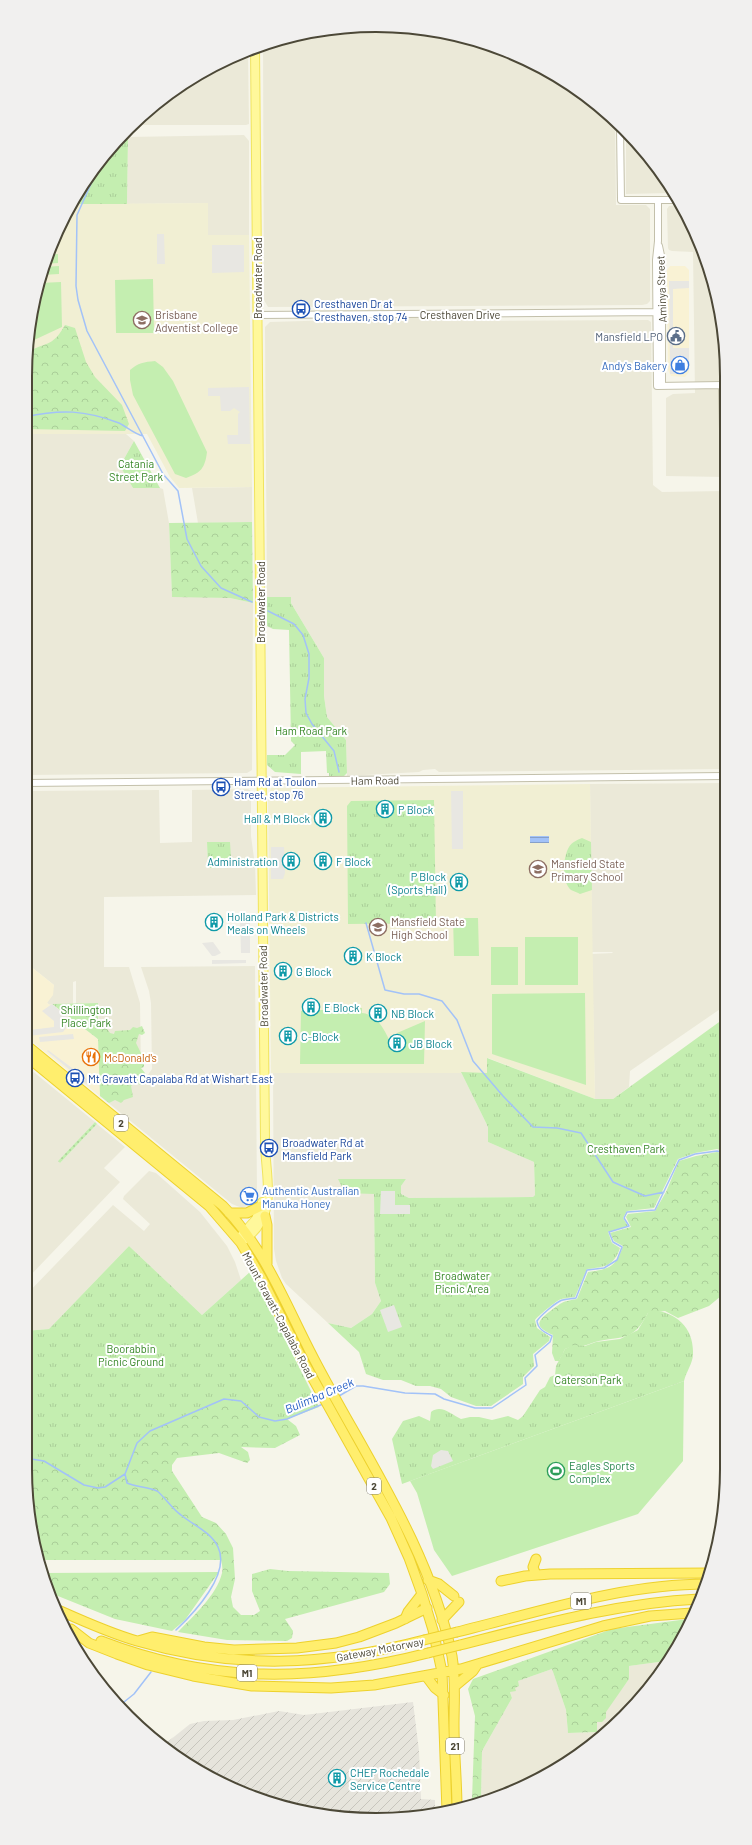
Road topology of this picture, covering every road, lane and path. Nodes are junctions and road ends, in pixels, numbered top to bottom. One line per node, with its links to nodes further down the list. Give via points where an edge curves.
1 (255, 54): 6 (main road, Broadwater Road)
2 (620, 134): 3 (street, via 621,200)
3 (658, 200): 4 (street); 5 (street, Aminya Street, via 658,241 662,260)
4 (671, 200)
5 (659, 312): 6 (street, Cresthaven Drive); 7 (street, Aminya Street, via 659,386)
6 (257, 315): 9 (main road, Broadwater Road)
7 (720, 385)
8 (720, 776): 9 (street, Ham Road)
9 (261, 782): 10 (street, Ham Road); 13 (main road, Broadwater Road)
10 (32, 783)
11 (32, 1050): 15 (highway, Mount Gravatt-Capalaba Road / 2)
12 (32, 1061): 18 (highway, Mount Gravatt-Capalaba Road / 2, via 200,1198)
13 (265, 1156): 14 (main road, Broadwater Road); 16 (main road, Broadwater Road, via 268,1196)
14 (261, 1206): 15 (highway, via 247,1212); 17 (main road, Broadwater Road)
15 (229, 1213): 17 (highway, Mount Gravatt-Capalaba Road / 2)
16 (265, 1216): 17 (main road, Broadwater Road, via 259,1228); 19 (highway)
17 (248, 1234): 18 (main road, Broadwater Road); 19 (highway, Mount Gravatt-Capalaba Road / 2)
18 (239, 1241): 26 (highway, Mount Gravatt-Capalaba Road / 2, via 391,1518)
19 (267, 1264): 23 (highway, Mount Gravatt-Capalaba Road / 2, via 328,1384 389,1495)
20 (536, 1558): 22 (highway, via 533,1567)
21 (704, 1573): 22 (highway)
22 (536, 1574): 24 (highway)
23 (428, 1580): 32 (highway, Mount Gravatt-Capalaba Road / 2); 32 (highway, via 440,1584 456,1599)
24 (501, 1581)
25 (700, 1585): 35 (highway, Gateway Motorway / M1, bridge, via 606,1596 356,1656 281,1662 212,1657)
26 (422, 1594): 28 (highway, Mount Gravatt-Capalaba Road / 2); 31 (highway)
27 (695, 1599): 33 (highway, Gateway Motorway / M1, bridge, via 601,1611 382,1664 336,1672 289,1675 200,1668 111,1645)
28 (426, 1608): 31 (highway); 38 (highway, Mount Gravatt-Capalaba Road / 2)
29 (63, 1612): 35 (highway, Gateway Motorway / M1, via 103,1630)
30 (689, 1612): 36 (highway, via 650,1616 603,1626)
31 (405, 1619): 35 (highway, via 359,1637 297,1648 234,1650 152,1637)
32 (442, 1620): 37 (highway, Mount Gravatt-Capalaba Road / 2)
33 (71, 1629)
34 (72, 1631): 39 (highway, via 89,1643 130,1659 172,1672 227,1683 276,1688 331,1688 374,1685)
35 (137, 1641)
36 (477, 1665): 37 (highway); 40 (highway)
37 (454, 1670): 38 (highway); 40 (highway, Mount Gravatt-Capalaba Road / 21)
38 (442, 1672): 39 (highway); 41 (highway, Mount Gravatt-Capalaba Road / 21)
39 (426, 1676): 41 (highway)
40 (455, 1686): 42 (highway, Mount Gravatt-Capalaba Road / 21)
41 (444, 1695): 43 (highway, Mount Gravatt-Capalaba Road / 21)
42 (457, 1803)
43 (446, 1805)

